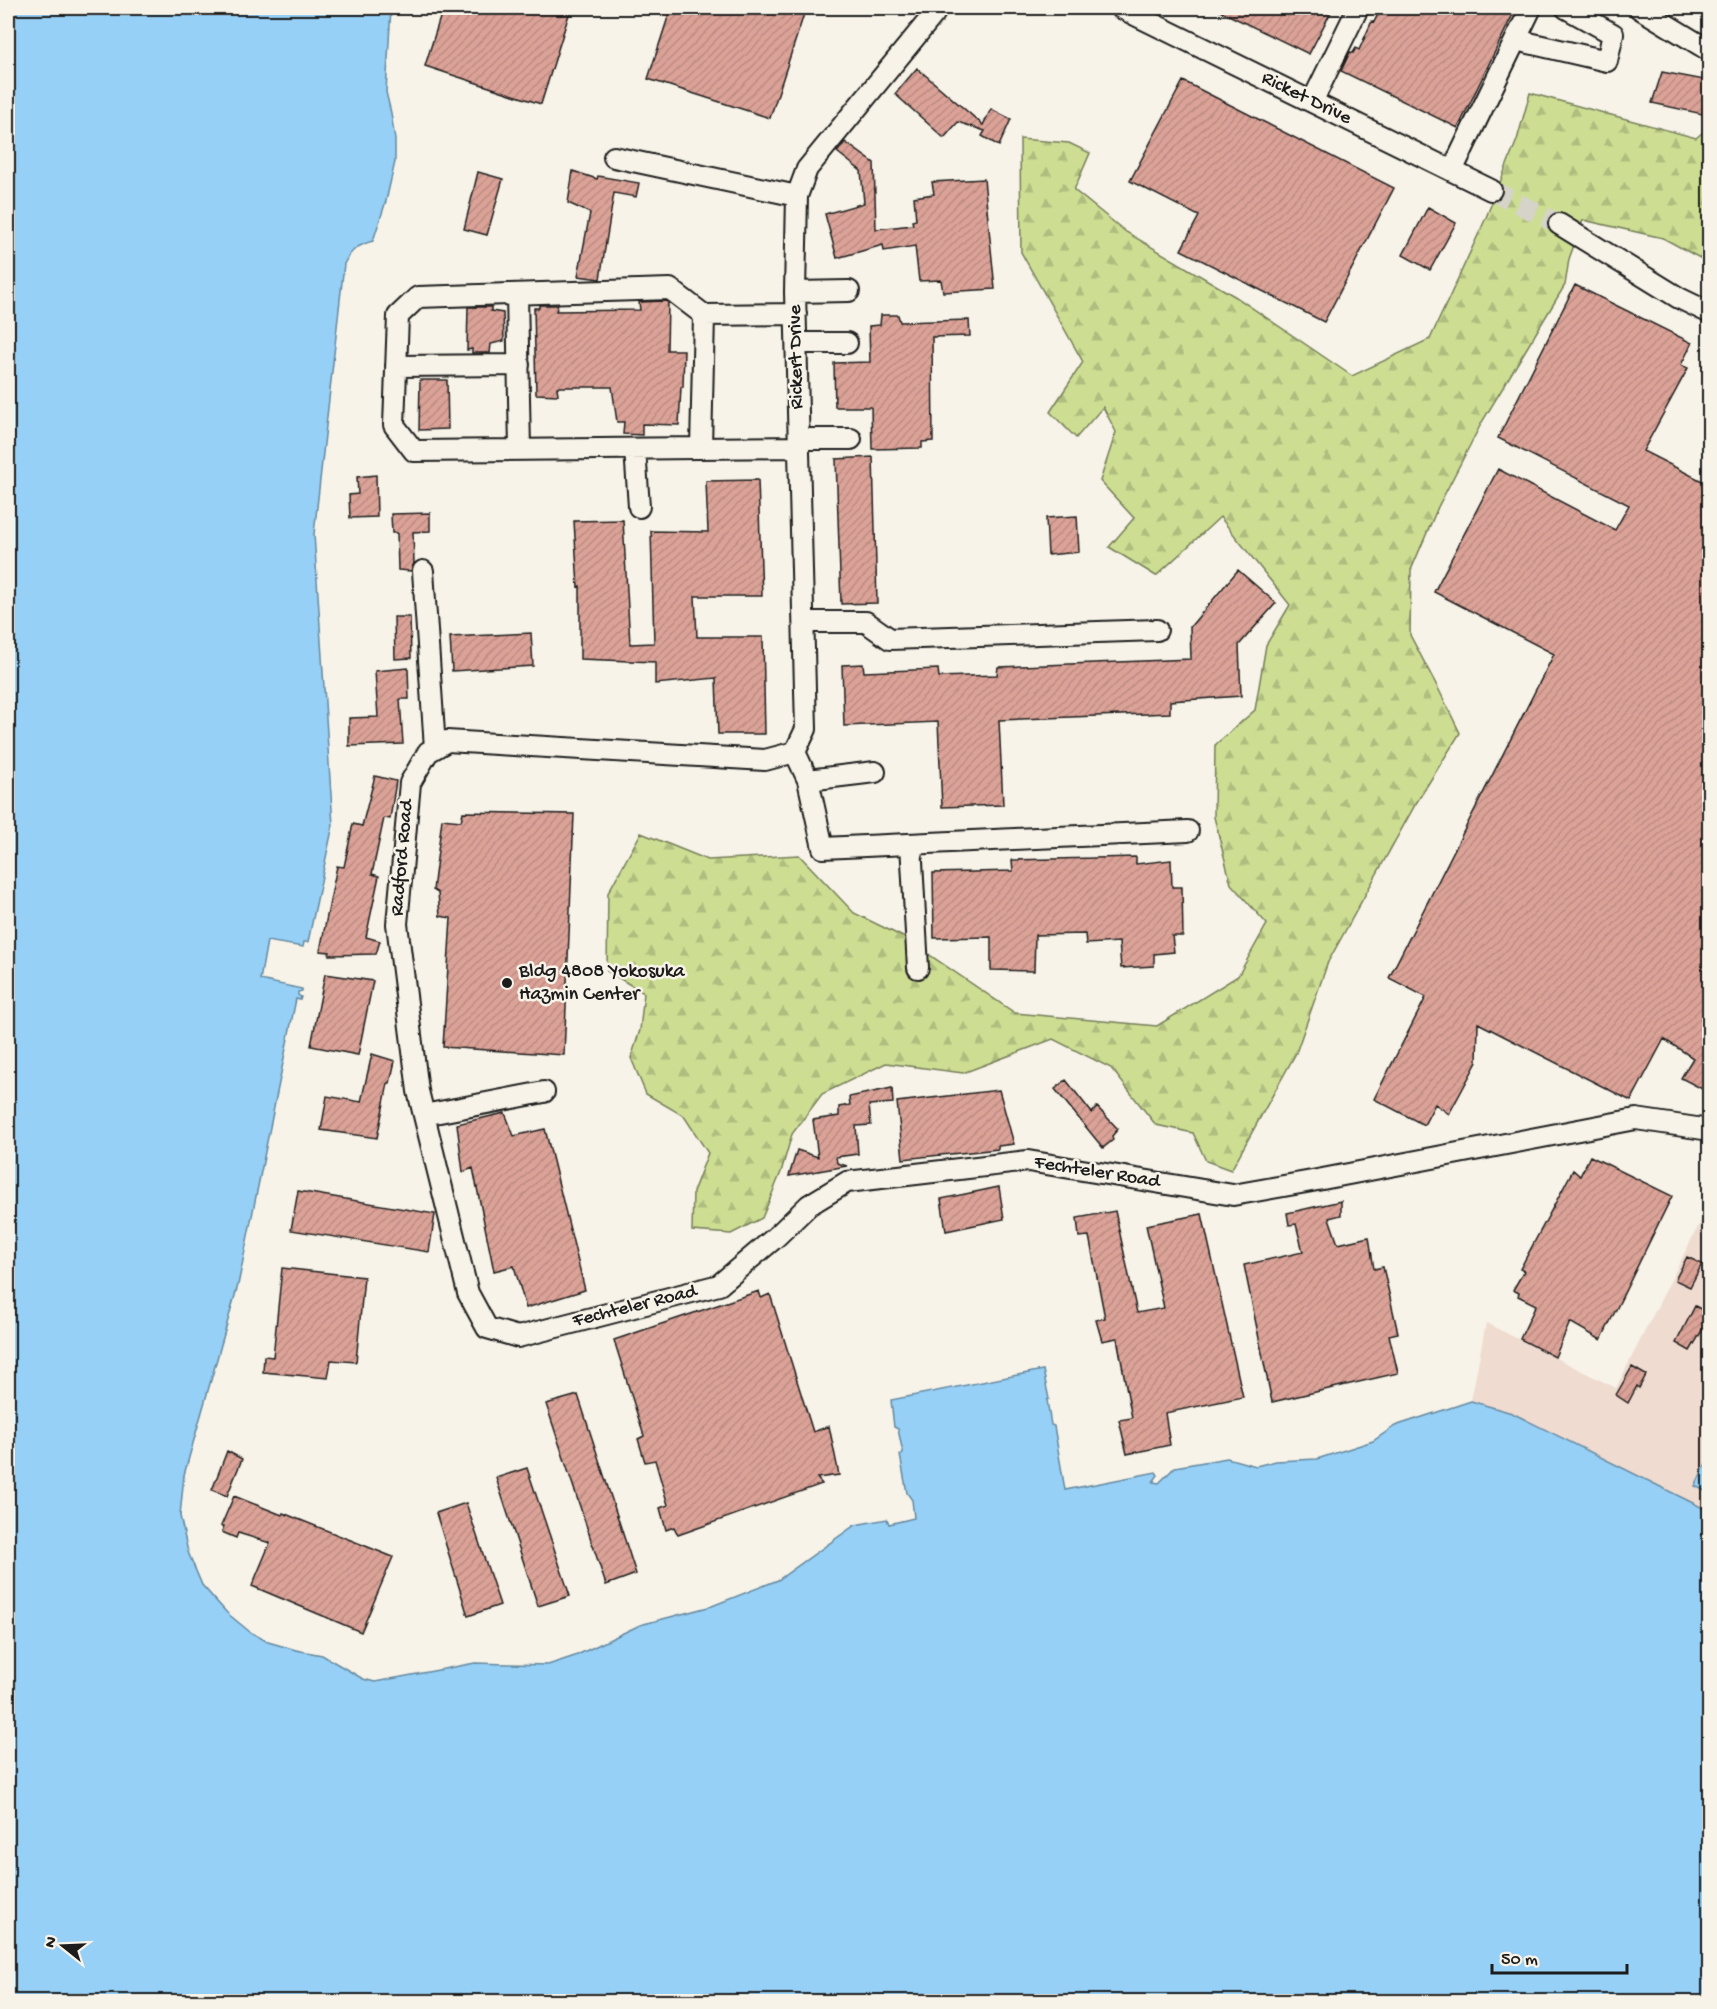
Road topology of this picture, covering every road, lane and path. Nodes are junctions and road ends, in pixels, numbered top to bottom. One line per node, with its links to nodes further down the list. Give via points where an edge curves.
1 (1121, 8): 7 (street, Ricket Drive)
2 (1358, 8): 10 (street)
3 (1531, 8): 8 (street)
4 (1566, 8): 8 (street, via 1613,34 1607,61)
5 (1639, 8): 9 (street)
6 (938, 10): 14 (street, Rickert Drive, via 807,169)
7 (1151, 14): 10 (street, Ricket Drive)
8 (1516, 40): 12 (street)
9 (1710, 51)
10 (1312, 102): 12 (street, Ricket Drive)
11 (614, 157): 14 (street)
12 (1452, 171): 13 (street, Ricket Drive)
13 (1491, 190)
14 (798, 196): 17 (street, Rickert Drive)
15 (1559, 224): 19 (street)
16 (849, 291): 17 (street)
17 (795, 292): 20 (street, Rickert Drive)
18 (517, 294): 21 (street, via 670,289); 24 (street); 25 (street, via 418,297 398,316)
19 (1710, 313)
20 (796, 314): 21 (street); 22 (street, Rickert Drive)
21 (704, 315): 28 (street)
22 (797, 343): 23 (street); 27 (street, Rickert Drive)
23 (848, 343)
24 (519, 365): 25 (street); 30 (street)
25 (396, 366): 30 (street, via 394,425 414,451)
26 (851, 439): 27 (street)
27 (799, 443): 28 (street); 33 (street, Rickert Drive)
28 (701, 448): 29 (street)
29 (635, 449): 30 (street); 31 (street)
30 (520, 450)
31 (639, 507)
32 (423, 571): 35 (street)
33 (804, 622): 34 (street, via 866,622 891,639); 36 (street, Rickert Drive, via 806,729)
34 (1157, 630)
35 (435, 748): 36 (street, via 447,741 765,760); 43 (street, Radford Road, via 428,752 410,783 397,924)
36 (795, 752): 38 (street)
37 (875, 772): 38 (street)
38 (808, 780): 40 (street, via 823,848)
39 (1188, 831): 40 (street)
40 (911, 844): 41 (street)
41 (918, 968)
42 (544, 1092): 43 (street)
43 (424, 1115): 45 (street, Radford Road, via 468,1293)
44 (1710, 1130): 45 (street, Fechteler Road, via 1636,1119 1233,1195 1028,1161 847,1182 809,1205 719,1285 518,1337)
45 (487, 1328)

